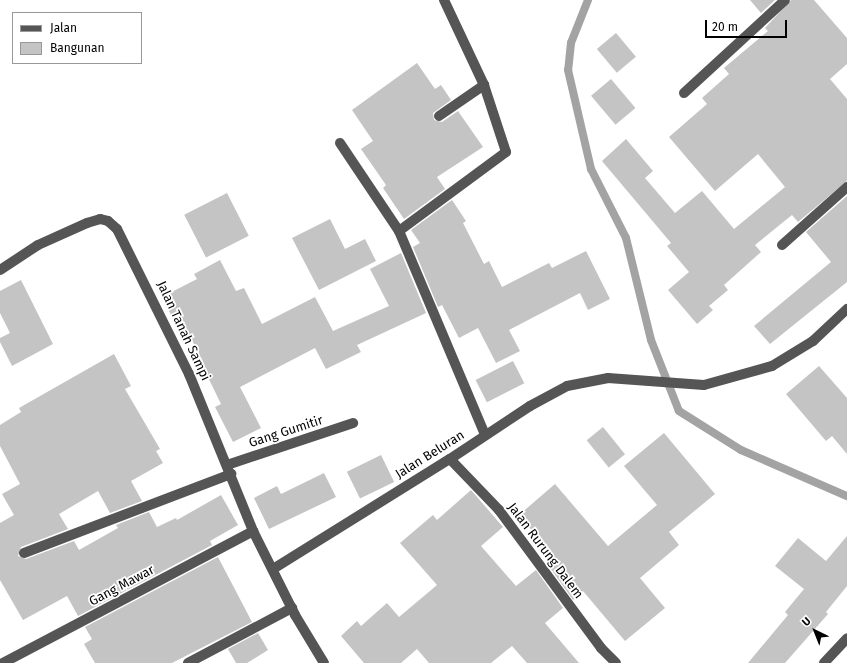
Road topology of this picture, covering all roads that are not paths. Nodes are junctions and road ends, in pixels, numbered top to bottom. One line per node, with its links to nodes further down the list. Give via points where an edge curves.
1 (444, 0): 3 (street)
2 (785, 0): 4 (street)
3 (484, 85): 5 (street); 8 (street, via 506,152)
4 (684, 93)
5 (439, 116)
6 (340, 142): 8 (street)
7 (847, 187): 9 (street)
8 (399, 231): 13 (street)
9 (782, 244)
10 (0, 270): 15 (street, Jalan Tanah Sampi, via 38,245 72,229 100,219 108,221 117,229 138,267 189,374)
11 (847, 309): 13 (street, Jalan Beluran, via 813,342 772,366 704,385 608,378 567,386)
12 (353, 423): 15 (street, Gang Gumitir)
13 (485, 435): 14 (street, Jalan Beluran)
14 (450, 459): 19 (street, Jalan Beluran); 25 (street, Jalan Rurung Dalem, via 499,510 597,642)
15 (227, 465): 16 (street, Jalan Tanah Sampi)
16 (232, 474): 17 (street, Jalan Tanah Sampi); 18 (street)
17 (253, 531): 19 (street, Jalan Tanah Sampi); 22 (street, Gang Mawar)
18 (24, 553)
19 (273, 569): 20 (street, Jalan Tanah Sampi)
20 (292, 608): 23 (street); 24 (street, Jalan Tanah Sampi)
21 (847, 638): 26 (street)
22 (3, 663)
23 (188, 663)
24 (324, 663)
25 (616, 663)
26 (824, 663)

